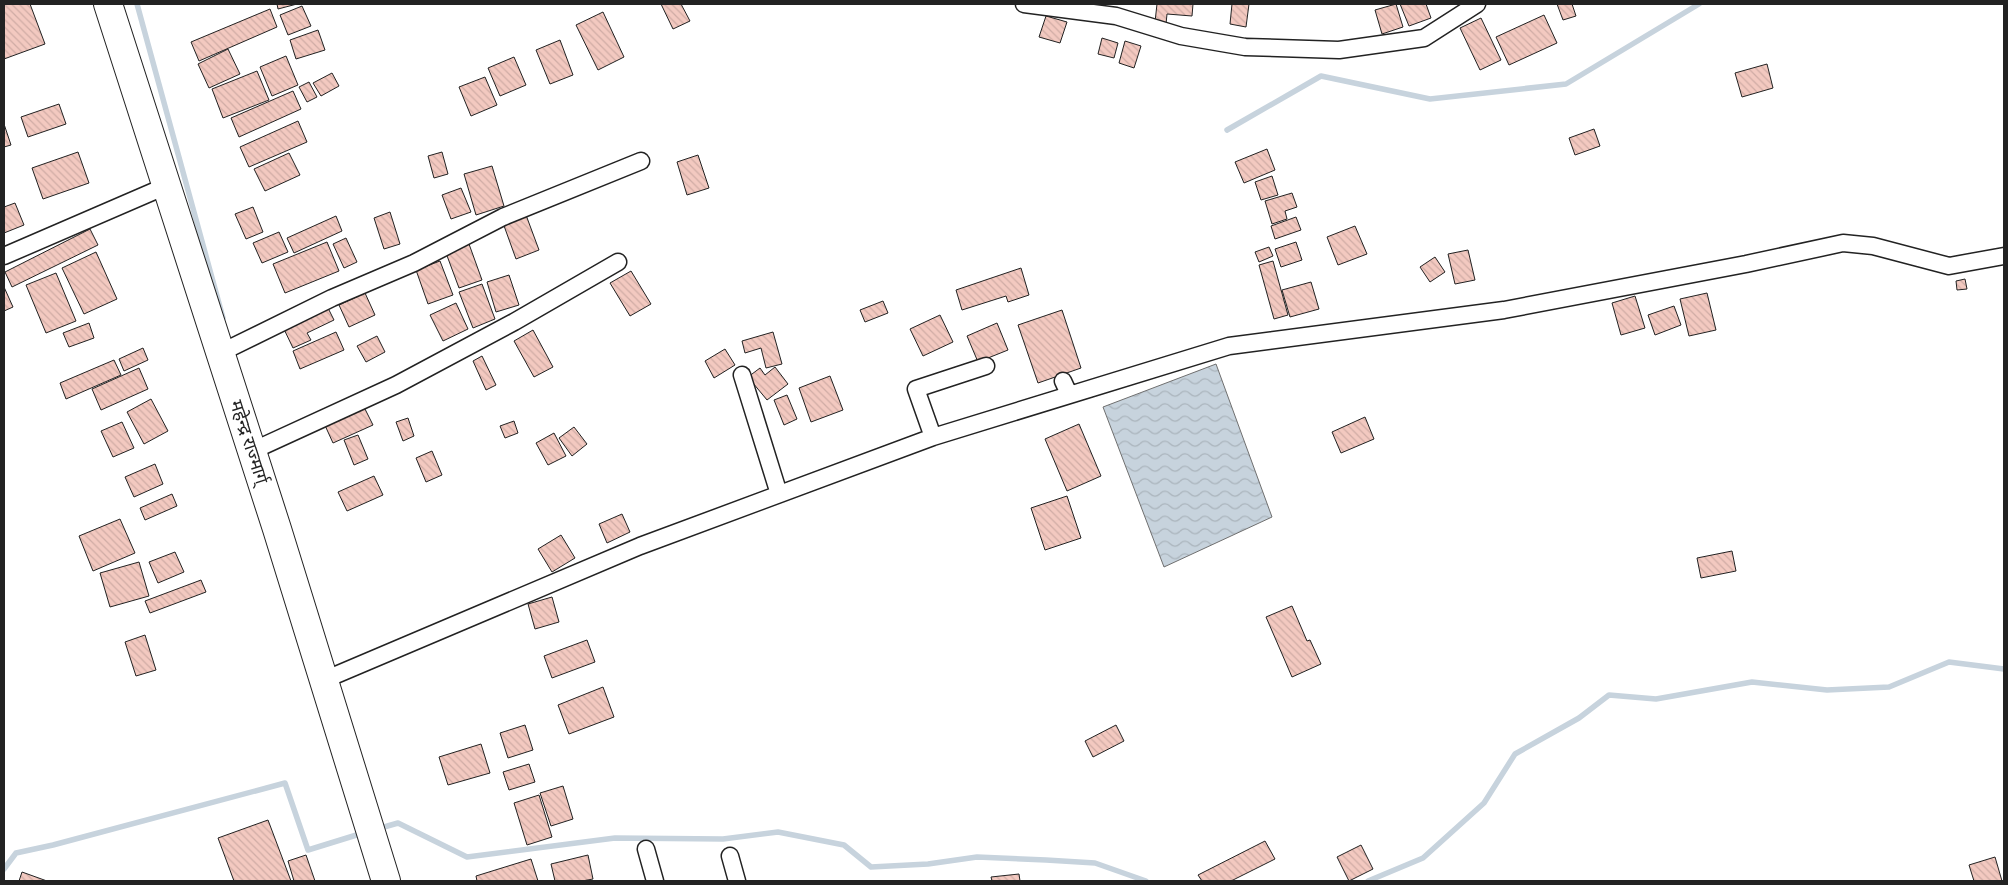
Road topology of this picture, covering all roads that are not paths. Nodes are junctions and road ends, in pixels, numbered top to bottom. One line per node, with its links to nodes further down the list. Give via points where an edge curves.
1 (108, 4): 5 (highway, महेन्द्र राज्मार्ग्)
2 (1024, 4): 3 (street, via 1116,16 1181,36 1245,47 1339,50 1424,38)
3 (1477, 4)
4 (640, 161): 9 (street, via 503,217 414,264 332,298)
5 (166, 186): 6 (street); 9 (highway, महेन्द्र राज्मार्ग्)
6 (4, 256)
7 (2004, 256): 12 (street, via 1949,266 1873,246 1843,243 1504,310 1229,346 1066,388)
8 (618, 262): 13 (street, via 396,384)
9 (220, 353): 13 (highway, महेन्द्र राज्मार्ग्)
10 (986, 366): 12 (street, via 916,389)
11 (742, 375): 14 (street)
12 (933, 437): 14 (street)
13 (252, 451): 15 (highway, महेन्द्र राज्मार्ग्)
14 (779, 494): 15 (street, via 640,546)
15 (324, 680): 18 (highway, महेन्द्र राज्मार्ग्)
16 (646, 849): 19 (street)
17 (730, 856): 20 (street)
18 (386, 881)
19 (655, 881)
20 (737, 881)

